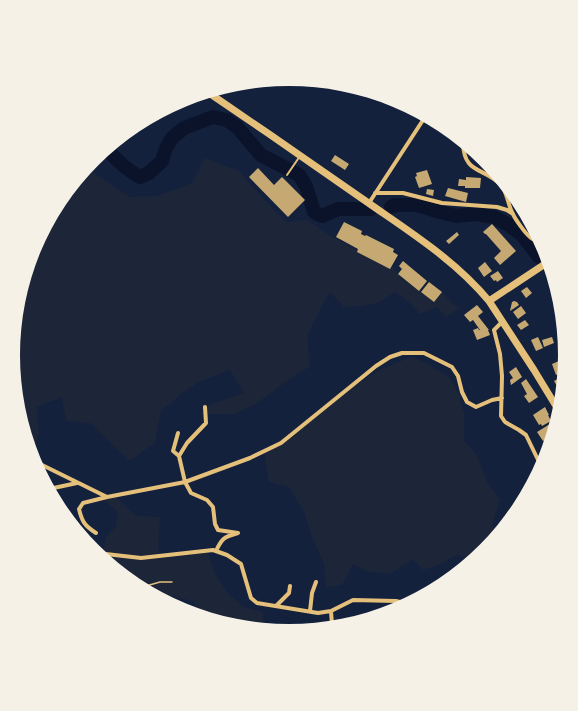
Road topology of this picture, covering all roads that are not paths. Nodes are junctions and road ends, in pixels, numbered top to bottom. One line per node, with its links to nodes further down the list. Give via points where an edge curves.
1 (215, 97): 4 (highway)
2 (422, 122): 7 (street)
3 (463, 150): 6 (street, via 468,163)
4 (300, 155): 5 (lane); 9 (highway)
5 (287, 175)
6 (491, 178)
7 (375, 193): 9 (street); 10 (street, via 403,194 442,203 497,207)
8 (508, 200): 10 (street)
9 (369, 203): 13 (highway, via 446,258)
10 (513, 214): 11 (street)
11 (530, 237)
12 (543, 266): 13 (highway)
13 (489, 301): 14 (highway)
14 (503, 321): 15 (street, via 494,330 500,354); 16 (highway)
15 (502, 398): 20 (street, via 501,416 505,422 526,435); 22 (street, via 476,406 467,402 452,367 424,353 402,353 376,366 281,443 250,458)
16 (554, 403)
17 (206, 407): 19 (street, via 206,423 187,443)
18 (178, 433): 19 (street, via 173,451)
19 (179, 456): 22 (street)
20 (538, 459)
21 (44, 466): 23 (street)
22 (185, 482): 25 (street); 27 (street, via 190,493 207,500 213,507 218,530 238,533 227,536 220,542)
23 (77, 483): 24 (street); 25 (street)
24 (55, 488)
25 (107, 497): 26 (street, via 84,503 79,509 88,528)
26 (96, 533)
27 (216, 551): 28 (street, via 141,558); 32 (street, via 241,564 251,598 257,603)
28 (108, 554)
29 (316, 582): 33 (street)
30 (290, 586): 32 (street, via 289,593)
31 (398, 601): 34 (street, via 353,600)
32 (276, 606): 33 (street)
33 (310, 611): 34 (street)
34 (331, 611): 35 (street)
35 (332, 621)

